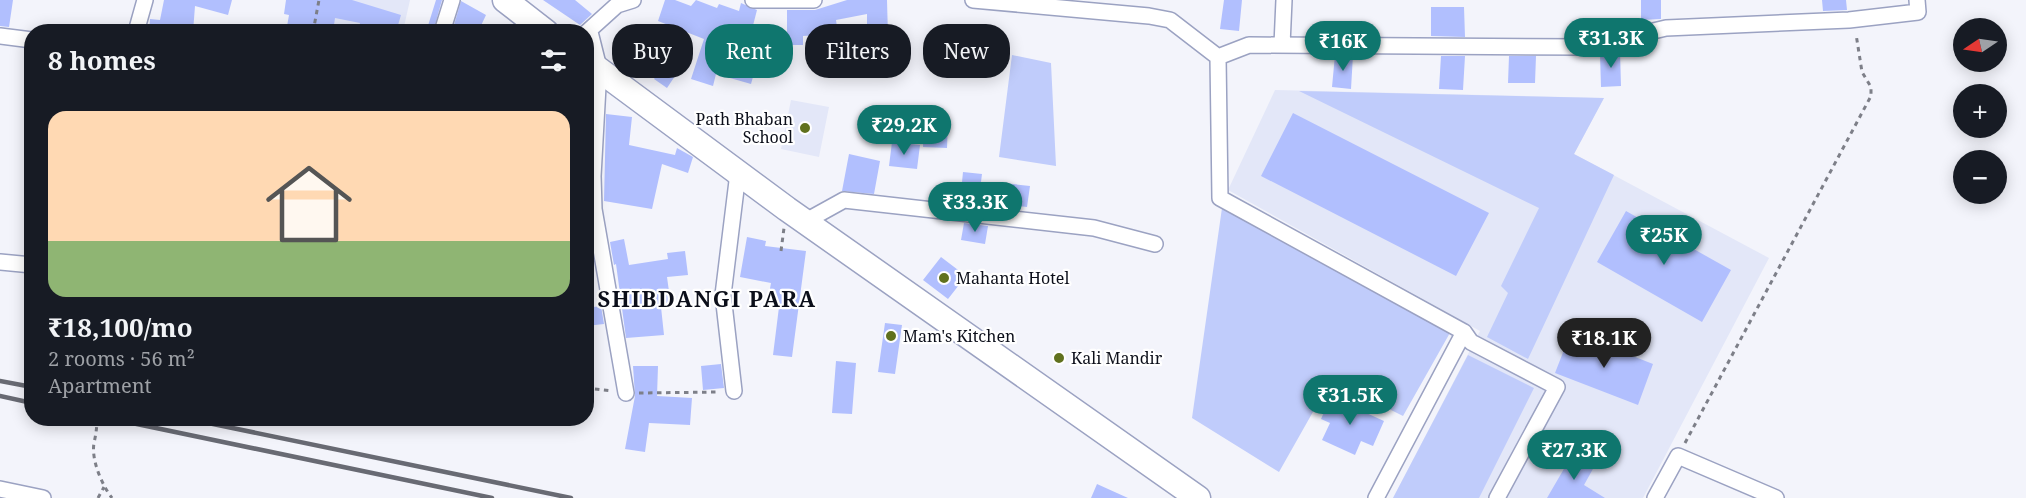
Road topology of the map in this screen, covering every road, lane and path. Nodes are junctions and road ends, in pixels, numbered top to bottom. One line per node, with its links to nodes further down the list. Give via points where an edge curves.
1 (145, 0): 13 (street)
2 (319, 0): 14 (path)
3 (452, 0): 15 (street)
4 (505, 0): 16 (main road)
5 (633, 0): 17 (street, via 616,5)
6 (753, 0): 7 (street)
7 (762, 0): 8 (street)
8 (814, 0)
9 (973, 0): 21 (street, via 1149,15 1170,20)
10 (1284, 0): 20 (street)
11 (1917, 0): 12 (street, via 1918,12)
12 (1850, 20): 20 (street, via 1666,28 1586,47); 34 (path, via 1871,96)
13 (138, 24)
14 (314, 24)
15 (444, 24)
16 (536, 24)
17 (594, 26)
18 (0, 36): 19 (street)
19 (24, 39)
20 (1282, 45): 21 (street, via 1249,45)
21 (1218, 57): 29 (street, via 1220,198)
22 (594, 65): 23 (main road)
23 (738, 173): 25 (main road); 31 (street, via 723,295)
24 (594, 209): 32 (street)
25 (806, 221): 26 (street, via 844,200 1094,228); 40 (main road)
26 (1155, 244)
27 (0, 262): 28 (street)
28 (24, 264)
29 (1464, 332): 41 (street); 42 (street, via 1471,342 1557,387)
30 (594, 389): 32 (path)
31 (734, 391): 32 (path)
32 (626, 393)
33 (96, 426): 35 (path, via 94,444)
34 (1678, 456): 43 (street); 44 (street)
35 (104, 488): 38 (path); 39 (path)
36 (0, 489): 37 (street)
37 (43, 498)
38 (98, 498)
39 (112, 498)
40 (1198, 498)
41 (1376, 498)
42 (1497, 498)
43 (1655, 498)
44 (1776, 498)

